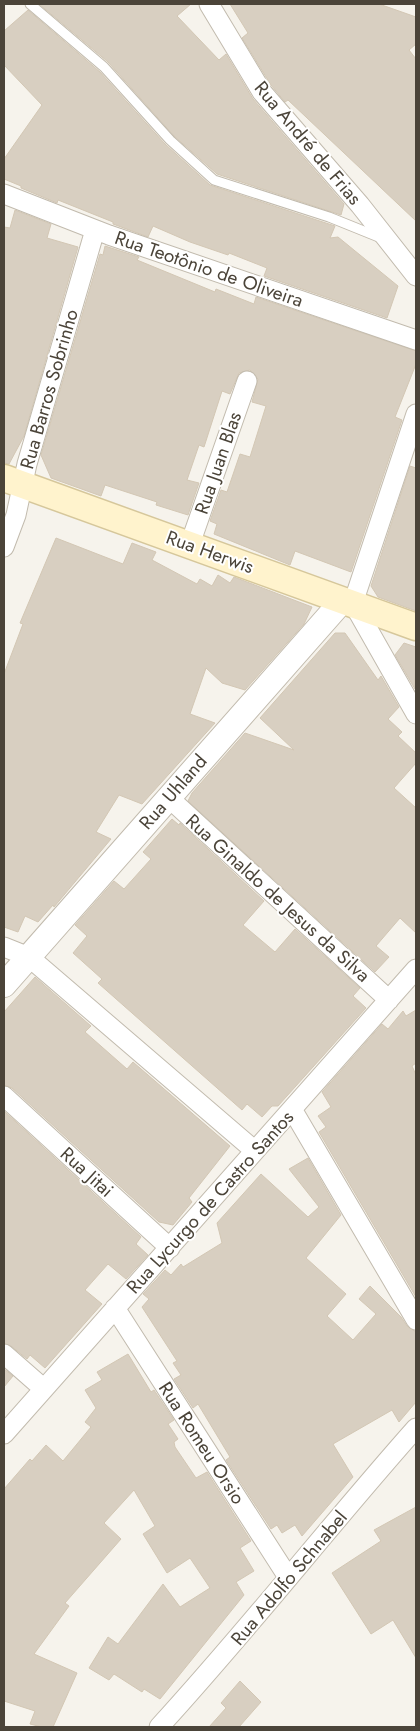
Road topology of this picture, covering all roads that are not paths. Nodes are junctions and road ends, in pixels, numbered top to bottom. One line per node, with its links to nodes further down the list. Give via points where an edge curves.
1 (30, 4): 5 (lane, via 104,67 170,140 214,180 329,217)
2 (209, 4): 5 (street, Rua André de Frias, via 262,92)
3 (4, 194): 4 (street, Rua Teotônio de Oliveira)
4 (96, 230): 7 (street, Rua Teotônio de Oliveira); 10 (street, Rua Barros Sobrinho)
5 (387, 240): 6 (street, Rua André de Frias)
6 (416, 276)
7 (416, 340)
8 (247, 381): 11 (street, Rua Juan Blas)
9 (416, 414): 13 (street)
10 (13, 482): 11 (main road, Rua Herwis); 12 (street, Rua Barros Sobrinho, via 16,515)
11 (190, 544): 13 (main road, Rua Herwis)
12 (4, 547)
13 (348, 601): 14 (main road, Rua Herwis); 15 (street); 16 (street, Rua Uhland)
14 (416, 627)
15 (416, 714)
16 (168, 797): 18 (street, Rua Uhland); 21 (street, Rua Ginaldo de Jesus da Silva)
17 (4, 947): 18 (street)
18 (29, 957): 20 (street, Rua Uhland); 24 (street)
19 (416, 969): 21 (street, Rua Lycurgo de Castro Santos)
20 (4, 985)
21 (389, 1000): 23 (street, Rua Lycurgo de Castro Santos)
22 (4, 1096): 25 (street, Rua Jitai)
23 (292, 1109): 24 (street, Rua Lycurgo de Castro Santos); 27 (street)
24 (254, 1150): 25 (street, Rua Lycurgo de Castro Santos)
25 (170, 1248): 26 (street, Rua Lycurgo de Castro Santos)
26 (115, 1308): 29 (street, Rua Lycurgo de Castro Santos); 32 (street, Rua Romeu Orsio)
27 (416, 1320)
28 (4, 1354): 29 (street)
29 (44, 1389): 31 (street, Rua Lycurgo de Castro Santos)
30 (416, 1428): 32 (street, Rua Adolfo Schnabel)
31 (4, 1434)
32 (288, 1577): 33 (street, Rua Adolfo Schnabel, via 216,1666)
33 (159, 1727)

